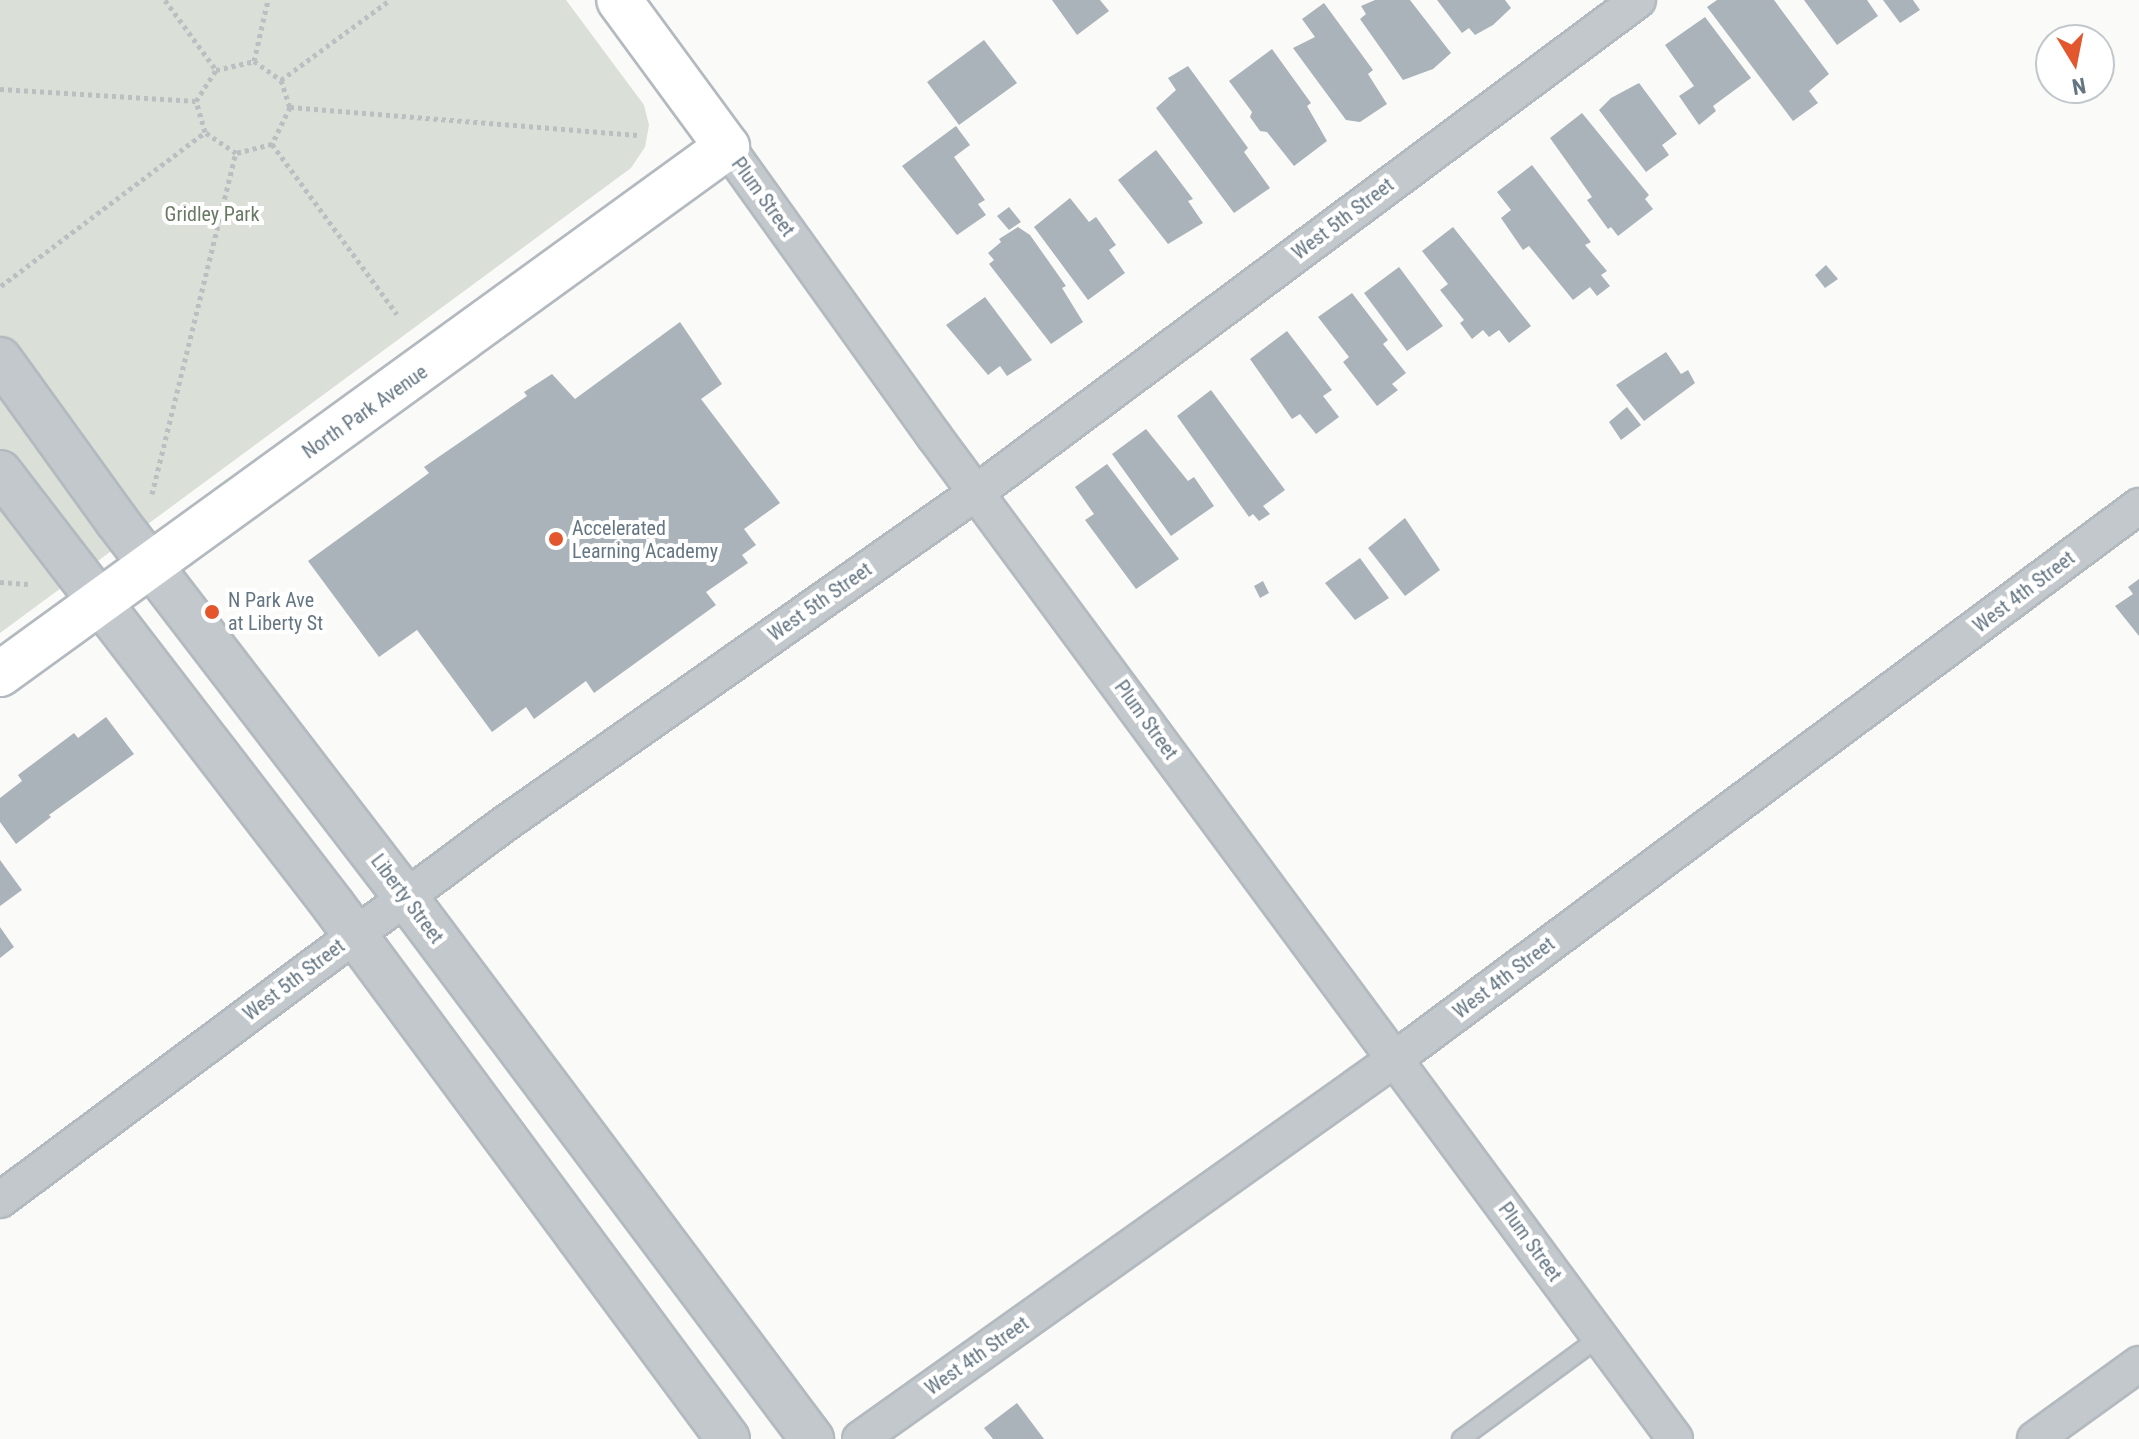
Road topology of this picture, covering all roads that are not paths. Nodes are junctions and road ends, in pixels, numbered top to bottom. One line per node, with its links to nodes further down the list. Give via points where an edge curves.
1 (619, 0): 3 (main road, Plum Street)
2 (1638, 0): 6 (street, West 5th Street)
3 (727, 147): 6 (street, Plum Street); 8 (main road, North Park Avenue)
4 (0, 359): 8 (street, Liberty Street)
5 (0, 472): 9 (street)
6 (977, 492): 11 (street, West 5th Street); 13 (street, Plum Street)
7 (2139, 506): 13 (street, West 4th Street)
8 (152, 564): 9 (main road, North Park Avenue); 11 (street, Liberty Street)
9 (100, 602): 10 (main road, North Park Avenue); 12 (street)
10 (0, 674)
11 (405, 896): 12 (street, West 5th Street); 18 (street, Liberty Street)
12 (354, 935): 14 (street, West 5th Street); 17 (street)
13 (1395, 1059): 15 (street, Plum Street); 19 (street, West 4th Street)
14 (0, 1200)
15 (1600, 1337): 20 (lane); 21 (street, Plum Street)
16 (2139, 1364): 22 (street)
17 (728, 1439)
18 (812, 1439)
19 (860, 1439)
20 (1461, 1439)
21 (1675, 1439)
22 (2035, 1439)

